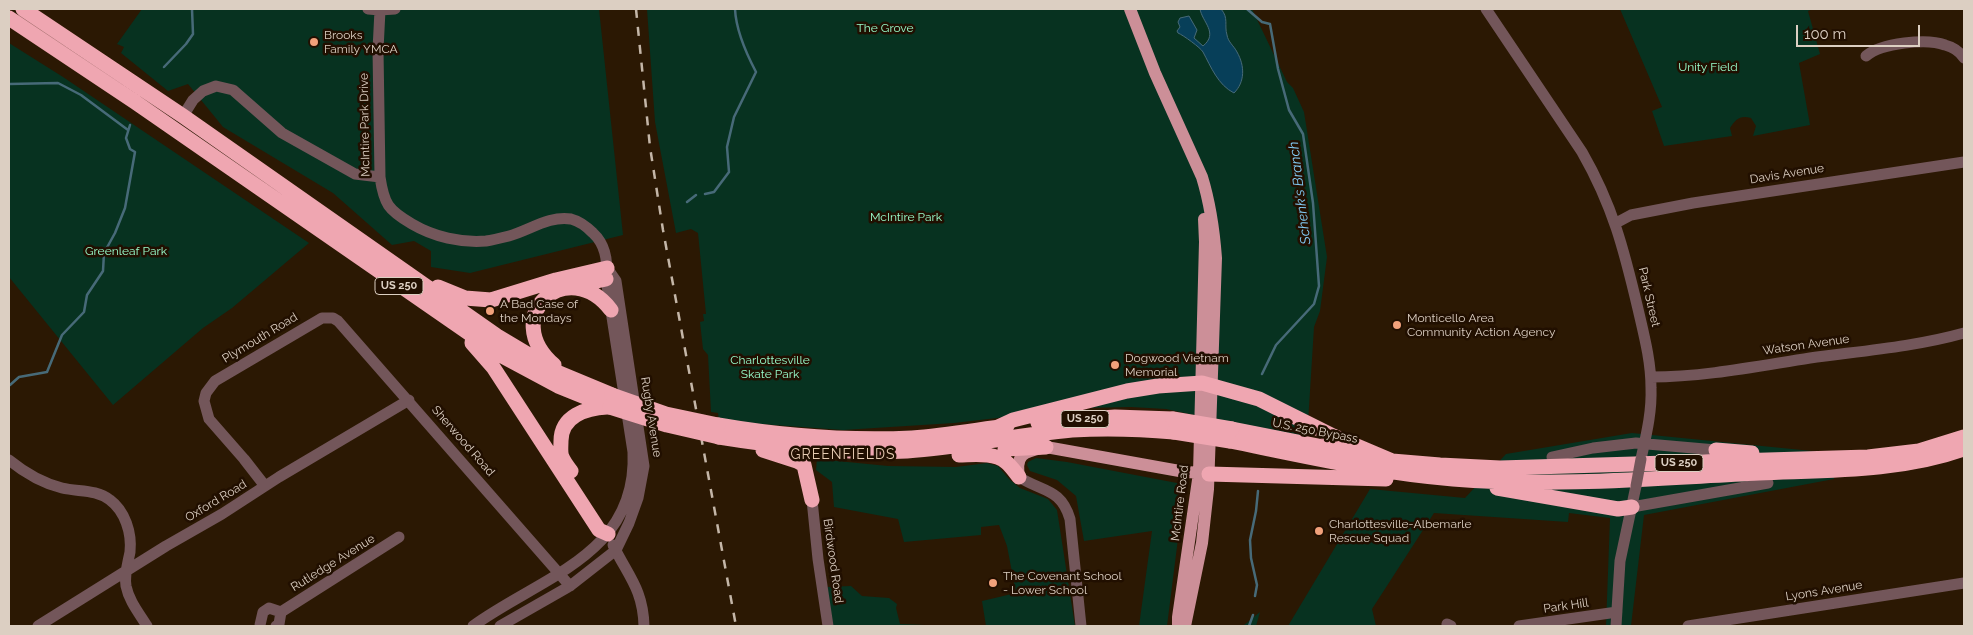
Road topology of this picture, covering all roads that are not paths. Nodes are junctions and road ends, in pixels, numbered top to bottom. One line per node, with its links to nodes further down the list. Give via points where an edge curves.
1 (23, 9): 9 (highway, US 250)
2 (395, 9): 5 (street, McIntire Park Drive)
3 (1130, 9): 22 (main road, via 1207,191 1216,258)
4 (1486, 9): 12 (street, Park Street, via 1582,152)
5 (374, 10): 11 (street, McIntire Park Drive, via 378,50)
6 (9, 18): 18 (highway, US 250)
7 (1866, 56): 8 (street, via 1880,47 1931,42 1945,44)
8 (1964, 58)
9 (183, 116): 11 (street, via 203,90 216,86 233,90 282,133 356,174); 13 (highway, US 250)
10 (1964, 162): 12 (street, Davis Avenue, via 1693,203 1636,213)
11 (380, 177): 14 (street, McIntire Park Drive, via 382,196 388,207 429,232 460,240 482,241 509,236 549,221 570,219 583,224 602,245)
12 (1616, 223): 21 (street, Park Street, via 1643,330)
13 (379, 253): 14 (highway, via 451,293 480,300 505,297 534,286); 20 (highway, US 250, via 497,336)
14 (607, 274): 15 (highway); 16 (street, Rugby Avenue); 53 (street, Rugby Avenue, via 616,281 644,466 638,498)
15 (567, 288): 16 (highway, via 594,293); 20 (highway, via 552,293 538,307 533,334 540,351)
16 (611, 310): 51 (street, Rugby Avenue, via 633,458 627,498)
17 (333, 318): 23 (street, Sherwood Road); 48 (street, Plymouth Road, via 322,318 276,344 215,381 206,394 204,401 209,419)
18 (454, 324): 24 (highway, US 250, via 502,356 558,386); 51 (highway, via 493,367 580,503 599,530)
19 (1964, 333): 21 (street, Watson Avenue, via 1724,371)
20 (568, 377): 24 (highway, US 250)
21 (1651, 377): 31 (street, Park Street)
22 (1207, 384): 27 (highway, via 1127,391 1013,420); 40 (highway, via 1259,399 1333,436); 43 (main road)
23 (408, 400): 48 (street, Oxford Road); 55 (street, Sherwood Road)
24 (611, 401): 26 (highway, US 250, bridge); 26 (highway, US 250, bridge, via 659,422); 51 (highway, via 580,412 571,418 561,434 562,457 606,523)
25 (1174, 425): 27 (highway, US 250); 27 (highway, US 250, via 1115,417); 28 (highway, US 250, bridge)
26 (718, 431): 27 (highway, US 250, via 871,440); 30 (highway, US 250)
27 (1000, 433): 35 (highway, US 250, via 944,447)
28 (1231, 435): 40 (highway, U.S. 250 Bypass / US 250); 45 (highway, US 250, via 1362,468)
29 (1964, 438): 38 (highway, US 250, via 1899,454)
30 (738, 440): 35 (highway, US 250); 49 (highway, via 801,463 806,468)
31 (1645, 444): 34 (street); 37 (street, via 1606,446); 50 (street, Park Street, bridge)
32 (1046, 447): 36 (highway); 43 (main road); 44 (main road, via 1021,457 1017,464)
33 (1964, 449): 42 (highway, US 250, via 1903,464)
34 (1716, 450): 38 (highway)
35 (868, 452): 36 (highway, via 908,460)
36 (959, 455): 44 (highway, via 998,458 1006,461)
37 (1552, 457): 41 (highway)
38 (1816, 459): 41 (highway, US 250)
39 (9, 460): 54 (street, via 48,484 97,493 112,502 128,529 130,551)
40 (1392, 460): 41 (highway, US 250)
41 (1500, 468)
42 (1840, 469): 46 (highway, US 250, via 1587,482); 47 (highway)
43 (1204, 473): 45 (highway, via 1378,480); 70 (main road, McIntire Road); 71 (main road, via 1202,542)
44 (1019, 476): 69 (street, via 1054,493 1067,508)
45 (1430, 477): 46 (highway, US 250)
46 (1454, 479): 50 (highway, via 1579,503 1618,509)
47 (1768, 483): 50 (street)
48 (265, 486): 54 (street, Oxford Road)
49 (812, 500): 68 (street, Birdwood Road)
50 (1632, 507): 59 (street, Park Street, via 1620,561)
51 (608, 534): 53 (street); 55 (street, Rugby Avenue)
52 (399, 537): 58 (street, Rutledge Avenue)
53 (616, 550): 57 (street, Rugby Avenue); 67 (street, via 636,584)
54 (126, 571): 61 (street, Oxford Road); 62 (street, via 128,593)
55 (559, 574): 57 (street, Sherwood Road); 65 (street, Rugby Avenue)
56 (1964, 583): 60 (street, Lyons Avenue)
57 (570, 586): 66 (street, Rugby Avenue)
58 (281, 612): 63 (street, Rutledge Avenue, via 269,608 263,612); 64 (street)
59 (1617, 612): 72 (street, Park Hill); 73 (street, Park Street)
60 (1761, 620): 74 (street, Lyons Avenue)
61 (38, 626)
62 (147, 626)
63 (260, 626)
64 (276, 626)
65 (473, 626)
66 (500, 626)
67 (644, 626)
68 (828, 626)
69 (1081, 626)
70 (1178, 626)
71 (1185, 626)
72 (1519, 626)
73 (1616, 626)
74 (1688, 626)

